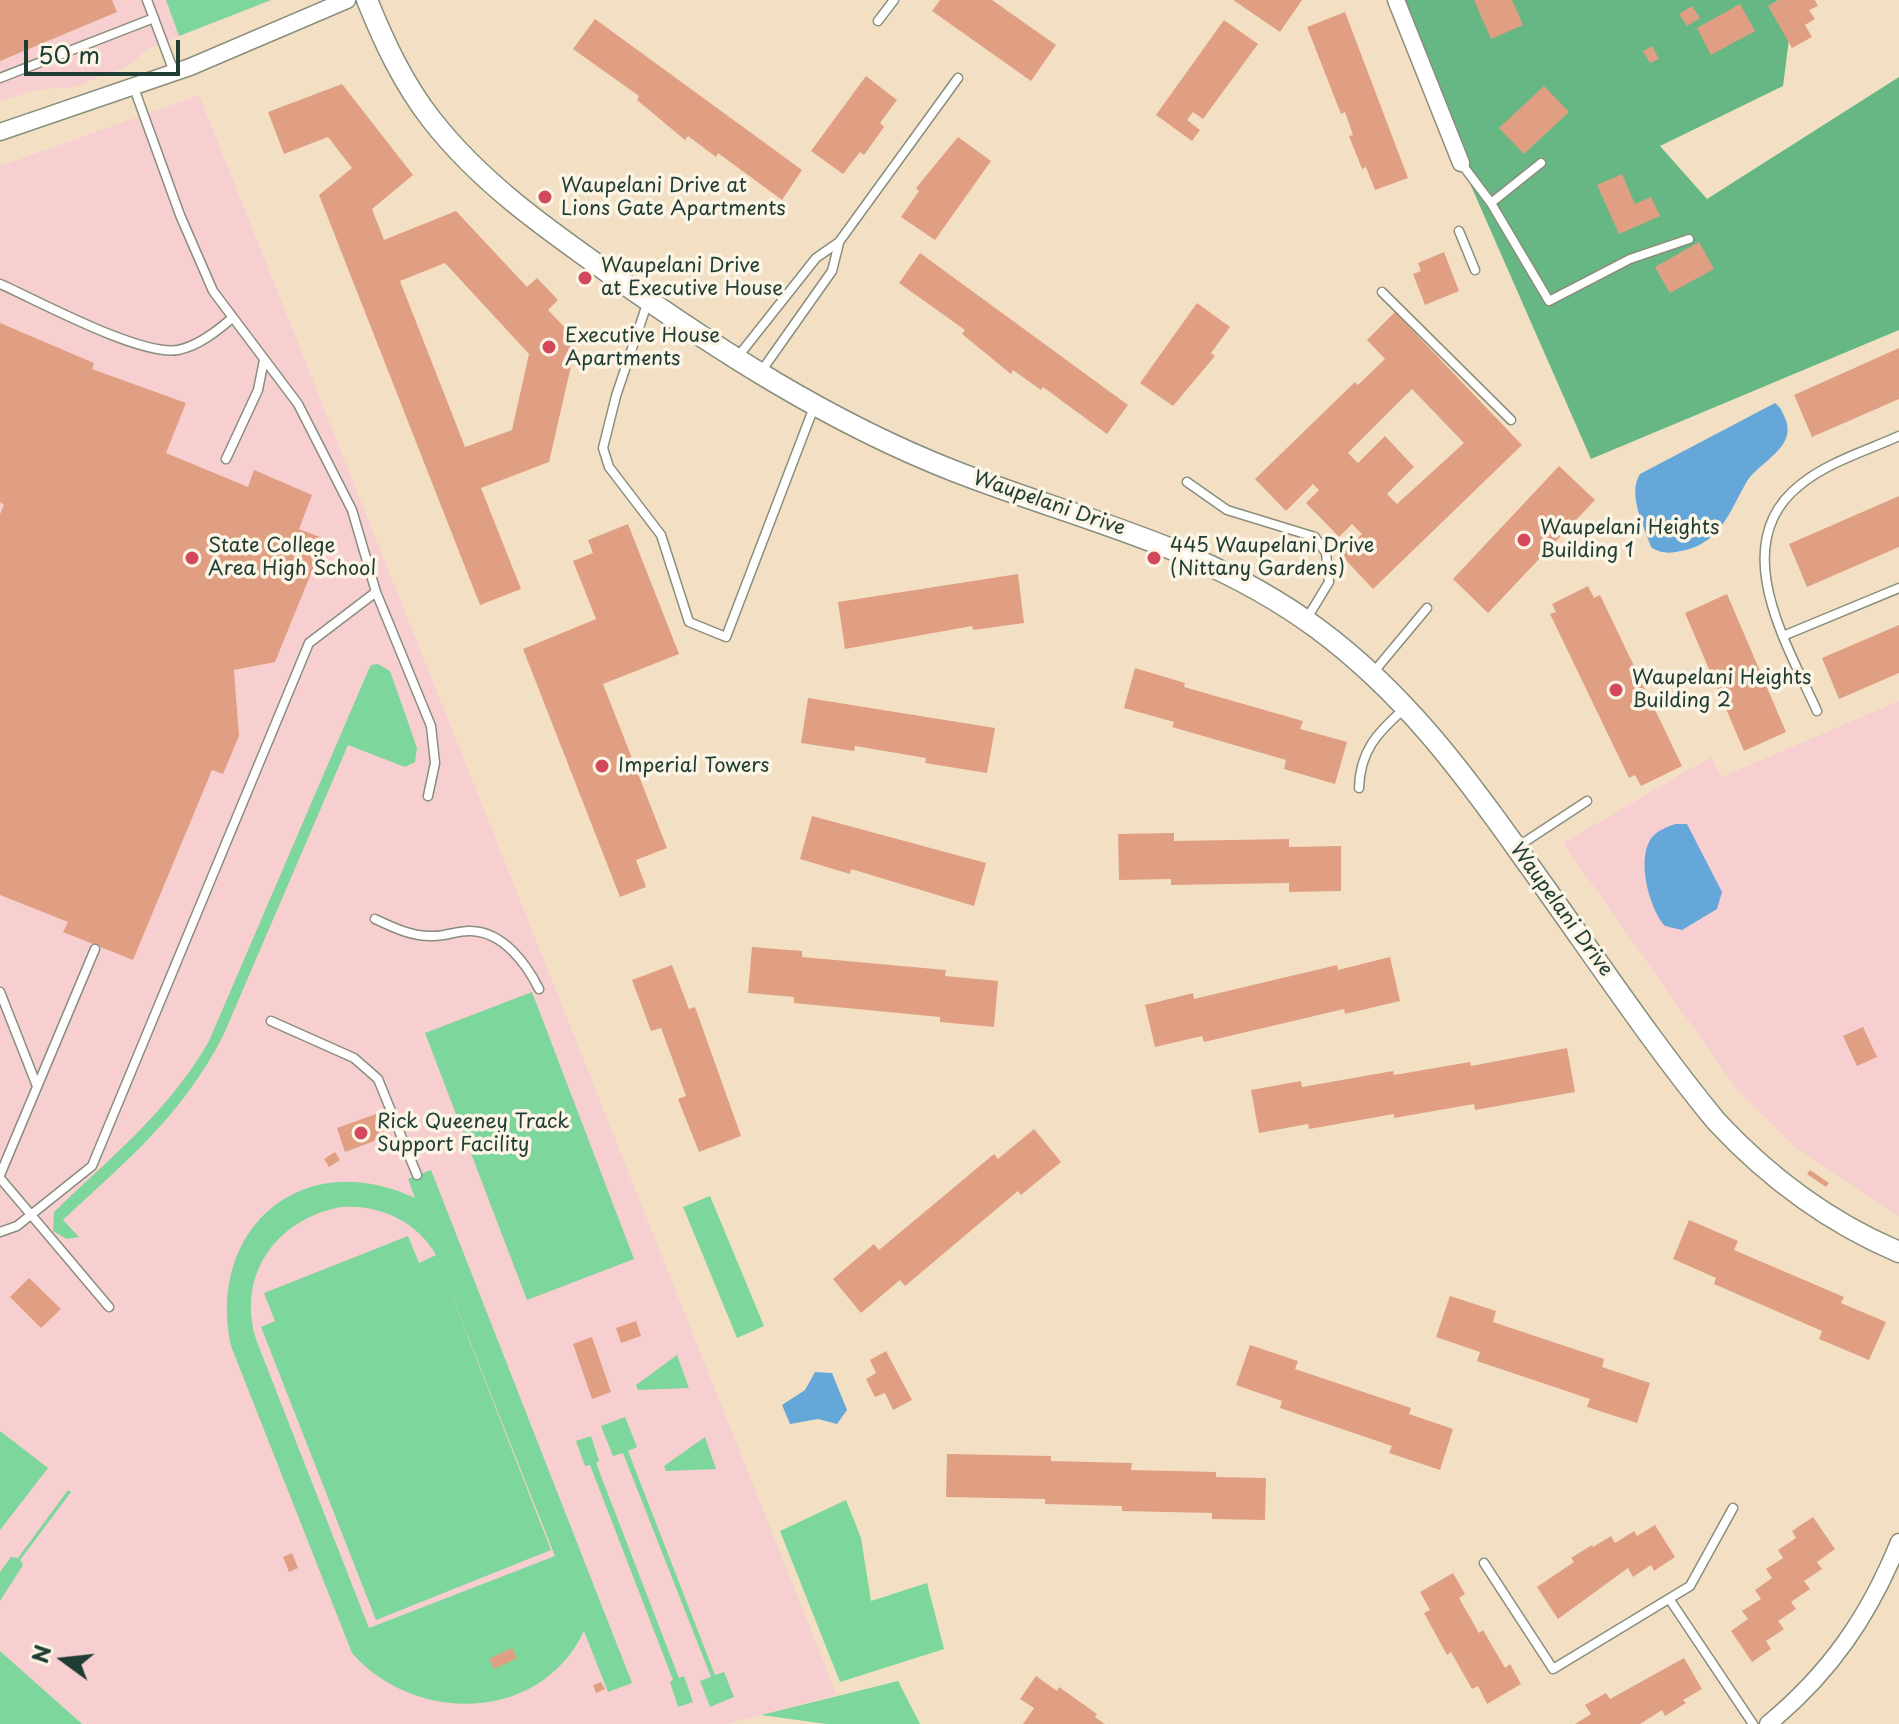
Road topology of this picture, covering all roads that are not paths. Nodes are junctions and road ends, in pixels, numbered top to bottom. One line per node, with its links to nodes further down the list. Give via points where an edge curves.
1 (147, 0): 6 (lane)
2 (347, 0): 8 (street)
3 (367, 0): 22 (street, Waupelani Drive, via 407,85 469,162 517,206)
4 (894, 0): 7 (lane)
5 (1396, 0): 13 (street)
6 (154, 18): 8 (lane); 9 (lane)
7 (878, 21)
8 (174, 72): 11 (street)
9 (0, 78)
10 (958, 78): 18 (lane)
11 (134, 88): 12 (street); 23 (lane, via 180,215)
12 (0, 132)
13 (1461, 163): 15 (lane)
14 (1541, 163): 15 (lane)
15 (1491, 203): 17 (lane, via 1549,301 1630,259)
16 (1459, 231): 19 (lane)
17 (1689, 239)
18 (839, 242): 25 (lane, via 816,258); 26 (lane, via 824,284)
19 (1475, 270)
20 (0, 284): 23 (lane, via 162,351 191,346)
21 (1382, 292): 28 (lane)
22 (648, 301): 25 (street, Waupelani Drive); 27 (lane, via 603,448 609,467 661,535 689,622 726,637)
23 (231, 319): 24 (lane)
24 (264, 360): 30 (lane, via 258,390); 33 (lane, via 298,404 335,470)
25 (735, 360): 26 (street, Waupelani Drive)
26 (759, 374): 27 (street, Waupelani Drive)
27 (815, 406): 35 (street, Waupelani Drive, via 956,472 1174,547)
28 (1511, 420)
29 (1899, 436): 36 (lane, via 1827,468 1799,485 1779,507 1769,531 1765,580)
30 (226, 459)
31 (1187, 482): 35 (lane, via 1227,510 1315,537 1326,553 1329,582)
32 (1899, 588): 36 (lane)
33 (376, 592): 41 (lane, via 431,726 435,763); 52 (lane, via 309,643 92,1166)
34 (1427, 608): 37 (lane)
35 (1306, 620): 37 (street, Waupelani Drive)
36 (1783, 636): 39 (lane)
37 (1372, 674): 38 (street, Waupelani Drive)
38 (1407, 707): 40 (lane, via 1367,748 1359,767); 43 (street, Waupelani Drive)
39 (1817, 711)
40 (1359, 788)
41 (428, 796)
42 (1587, 801): 43 (lane)
43 (1517, 848): 54 (street, Waupelani Drive, via 1724,1129 1805,1200)
44 (375, 919): 46 (lane, via 418,935 469,930 491,936 509,945)
45 (95, 949): 49 (lane)
46 (539, 989)
47 (0, 992): 49 (lane)
48 (271, 1021): 50 (lane, via 354,1058 378,1079)
49 (37, 1086): 51 (lane)
50 (417, 1175)
51 (0, 1177): 52 (lane)
52 (30, 1217): 53 (lane); 55 (lane)
53 (0, 1232)
54 (1899, 1252)
55 (109, 1307)
56 (1733, 1508): 59 (lane, via 1690,1586)
57 (1899, 1542): 61 (street, via 1882,1584 1833,1663)
58 (1484, 1563): 59 (lane, via 1553,1669)
59 (1670, 1600): 60 (lane)
60 (1753, 1724)
61 (1768, 1724)

